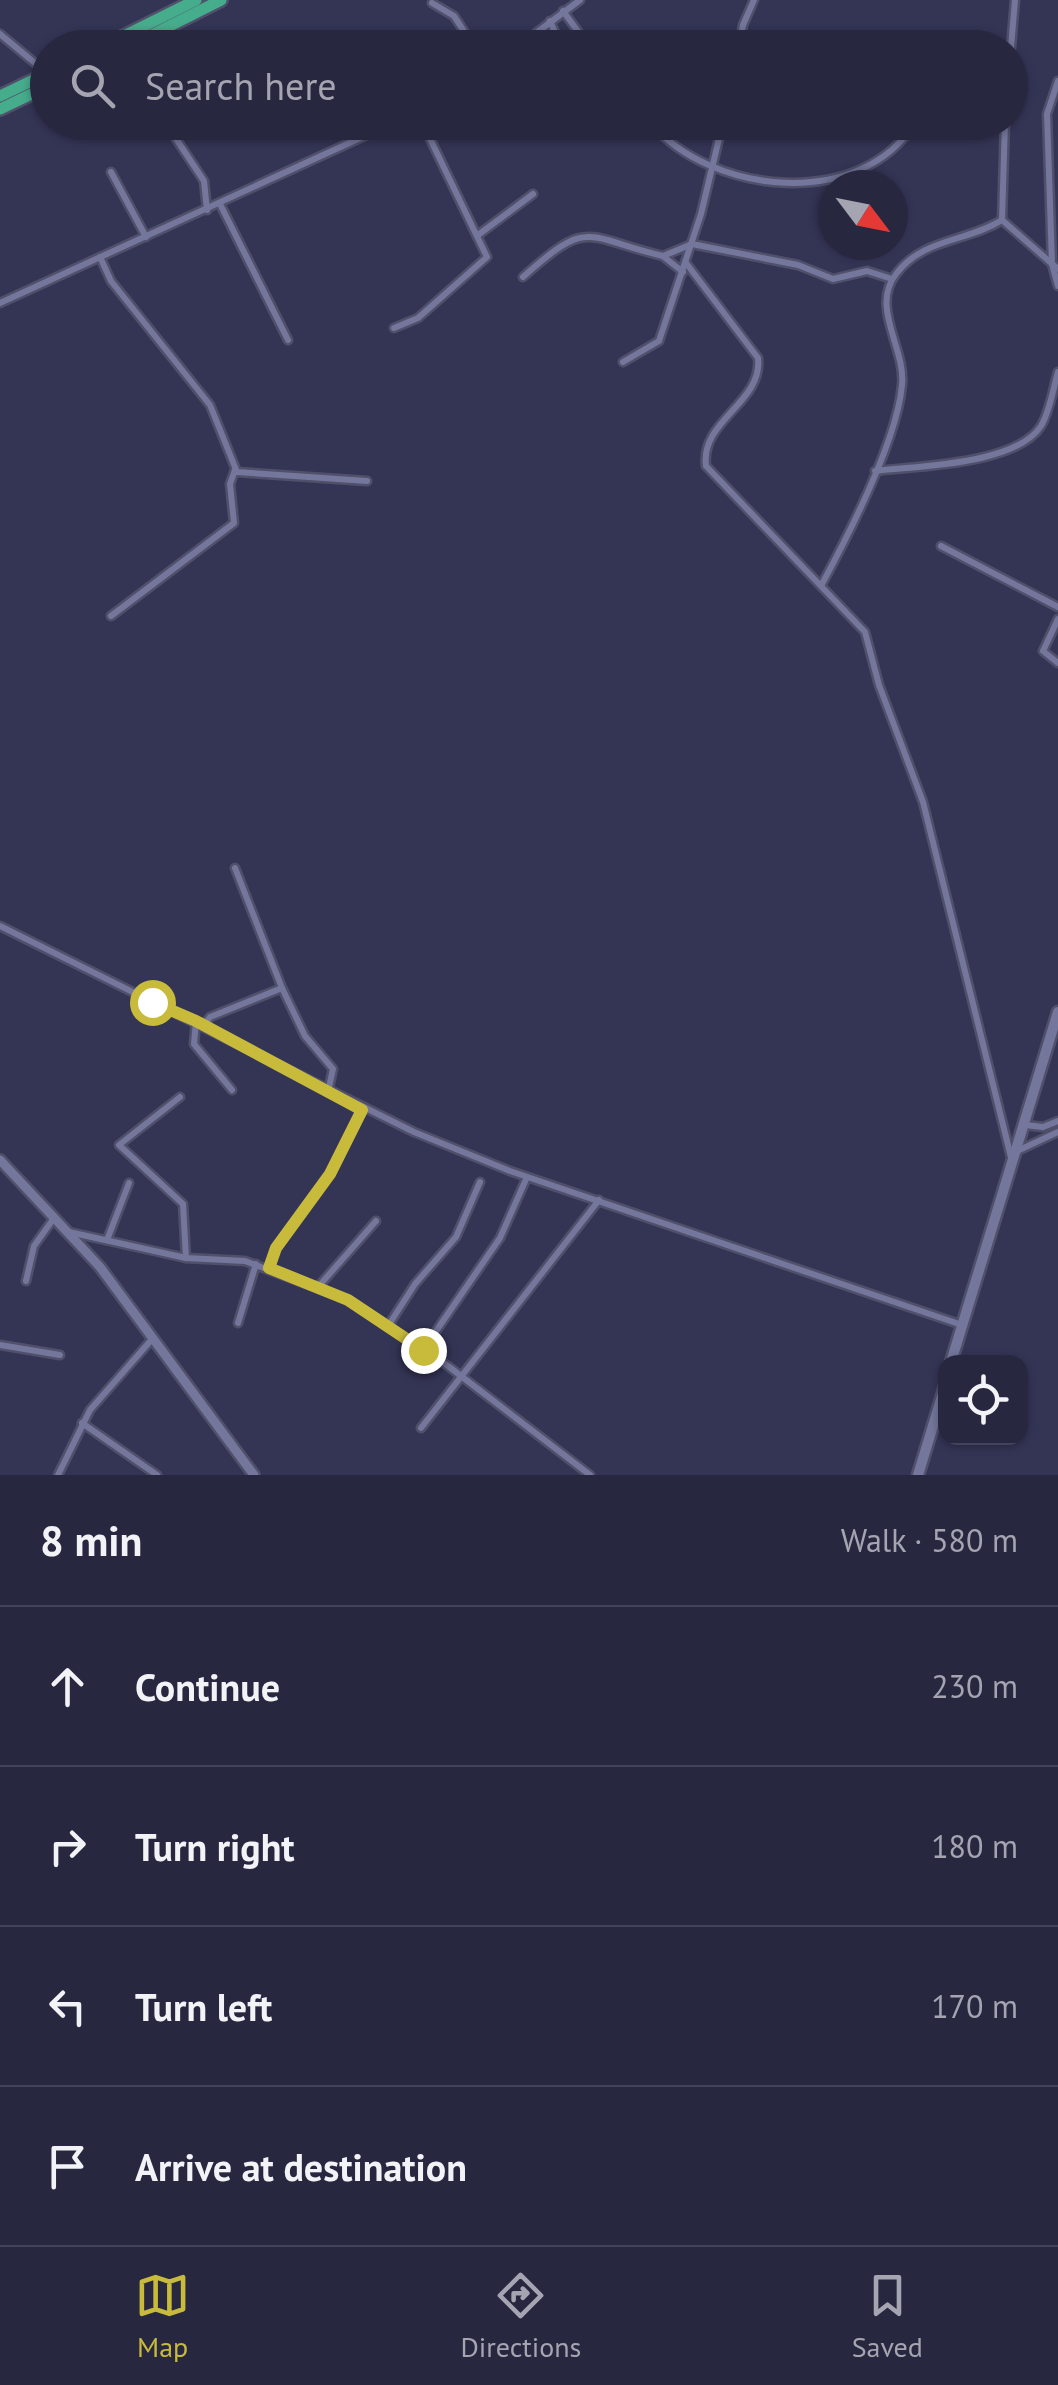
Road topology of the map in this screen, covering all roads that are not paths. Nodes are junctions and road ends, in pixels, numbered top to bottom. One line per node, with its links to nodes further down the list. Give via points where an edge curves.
1 (196, 0): 9 (highway)
2 (221, 0): 10 (highway)
3 (754, 0): 15 (street)
4 (1015, 0): 16 (street)
5 (574, 2): 7 (street)
6 (432, 3): 11 (street)
7 (563, 11): 8 (street); 14 (street)
8 (550, 21): 12 (street); 13 (street)
9 (136, 30)
10 (162, 30)
11 (463, 30)
12 (539, 30)
13 (554, 30)
14 (577, 30)
15 (742, 30)
16 (1012, 30)
17 (0, 34): 18 (street)
18 (30, 59)
19 (30, 81): 22 (highway)
20 (1058, 81): 43 (street, via 1047,114)
21 (30, 95): 23 (highway)
22 (0, 96)
23 (0, 110)
24 (177, 140): 35 (street, via 204,181)
25 (357, 140): 34 (street)
26 (431, 140): 37 (street)
27 (669, 140): 31 (street)
28 (719, 140): 31 (street)
29 (899, 140): 31 (street, via 885,156 838,178 783,184)
30 (1004, 140): 36 (street)
31 (712, 164): 39 (street)
32 (111, 172): 38 (street)
33 (533, 194): 37 (street)
34 (220, 204): 35 (street); 50 (street)
35 (207, 210): 38 (street)
36 (1002, 220): 43 (street); 46 (street, via 973,237 940,241)
37 (478, 235): 49 (street, via 484,263 418,318)
38 (146, 236): 40 (street)
39 (692, 244): 41 (street); 42 (street); 46 (street, via 798,265 832,279 867,271)
40 (100, 256): 48 (street); 53 (street, via 111,281 210,405)
41 (664, 256): 44 (street); 45 (street, via 572,237)
42 (686, 263): 44 (street); 57 (street, via 758,358 750,388 707,440 706,466)
43 (1055, 266): 47 (street)
44 (683, 272): 51 (street, via 660,341)
45 (523, 277)
46 (892, 279): 54 (street, via 886,308 902,394)
47 (1058, 286)
48 (0, 302)
49 (394, 328)
50 (288, 340)
51 (623, 362)
52 (1058, 372): 54 (street, via 1041,425 1028,438 966,462)
53 (235, 469): 55 (street, via 242,475); 59 (street, via 234,522)
54 (874, 470): 57 (street)
55 (367, 481)
56 (941, 546): 58 (street)
57 (822, 584): 74 (street, via 864,632 923,802)
58 (1058, 607)
59 (112, 616)
60 (1058, 619): 61 (street, via 1043,651)
61 (1058, 663)
62 (235, 868): 64 (street)
63 (0, 926): 66 (street)
64 (282, 988): 66 (street); 68 (street, via 306,1036 334,1068)
65 (1058, 1012): 72 (main road)
66 (200, 1023): 67 (street, via 194,1044); 68 (street)
67 (232, 1090)
68 (328, 1092): 70 (street)
69 (180, 1096): 84 (street, via 118,1144 182,1204)
70 (362, 1110): 76 (street); 86 (street)
71 (1058, 1120): 72 (street)
72 (1025, 1125): 74 (main road)
73 (1058, 1132): 74 (street)
74 (1013, 1156): 90 (main road)
75 (0, 1160): 80 (street)
76 (527, 1177): 79 (street); 94 (street, via 500,1238)
77 (480, 1182): 91 (street, via 456,1237)
78 (129, 1183): 83 (street)
79 (599, 1200): 90 (street); 97 (street)
80 (55, 1218): 82 (street); 87 (street, via 34,1246)
81 (376, 1221): 88 (street)
82 (68, 1232): 83 (street); 92 (street)
83 (107, 1240): 84 (street)
84 (186, 1258): 85 (street)
85 (256, 1264): 86 (street); 89 (street)
86 (269, 1268): 88 (street)
87 (26, 1281)
88 (318, 1287): 91 (street)
89 (238, 1323)
90 (962, 1325): 96 (main road)
91 (388, 1326): 94 (street)
92 (154, 1337): 99 (street); 103 (street)
93 (0, 1345): 95 (street)
94 (423, 1350): 97 (street)
95 (60, 1355)
96 (954, 1355)
97 (463, 1378): 100 (street); 104 (street)
98 (938, 1409): 105 (main road)
99 (82, 1423): 101 (street); 102 (street)
100 (421, 1428)
101 (58, 1475)
102 (157, 1475)
103 (254, 1475)
104 (590, 1475)
105 (918, 1475)

